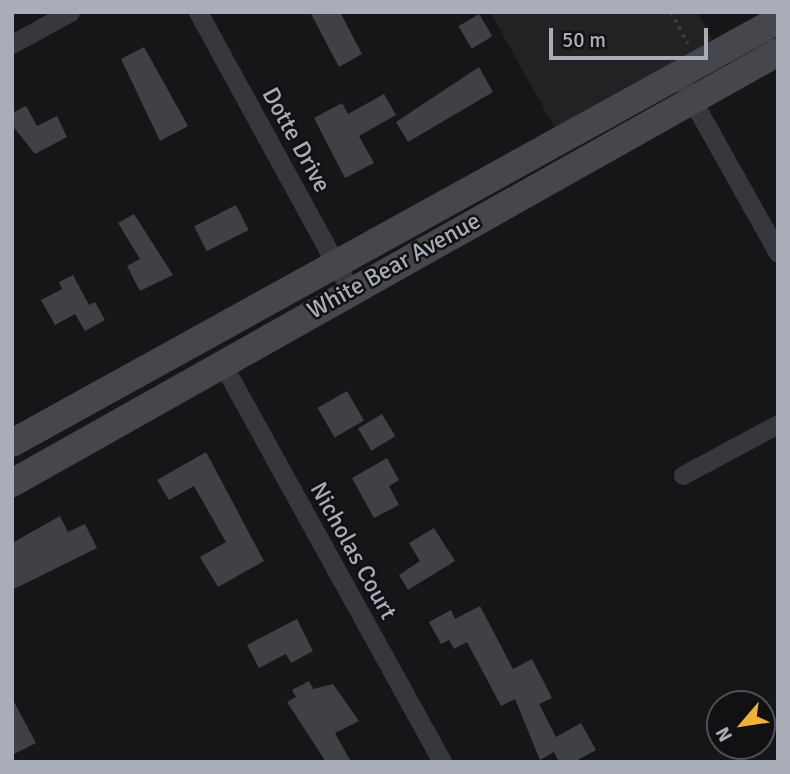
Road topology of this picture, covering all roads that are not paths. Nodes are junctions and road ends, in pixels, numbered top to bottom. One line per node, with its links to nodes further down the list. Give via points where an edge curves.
1 (70, 12): 4 (street)
2 (198, 12): 9 (street, Dotte Drive)
3 (778, 20): 6 (main road, White Bear Avenue)
4 (12, 44)
5 (778, 52): 7 (main road, White Bear Avenue)
6 (678, 75): 7 (street); 9 (main road, White Bear Avenue)
7 (692, 100): 8 (street); 10 (main road, White Bear Avenue)
8 (778, 253)
9 (337, 266): 10 (street, Dotte Drive); 13 (main road, White Bear Avenue)
10 (351, 291): 11 (main road, White Bear Avenue)
11 (222, 363): 15 (main road, White Bear Avenue); 16 (street, Nicholas Court)
12 (778, 424): 14 (street)
13 (12, 443)
14 (682, 475)
15 (12, 483)
16 (442, 762)

